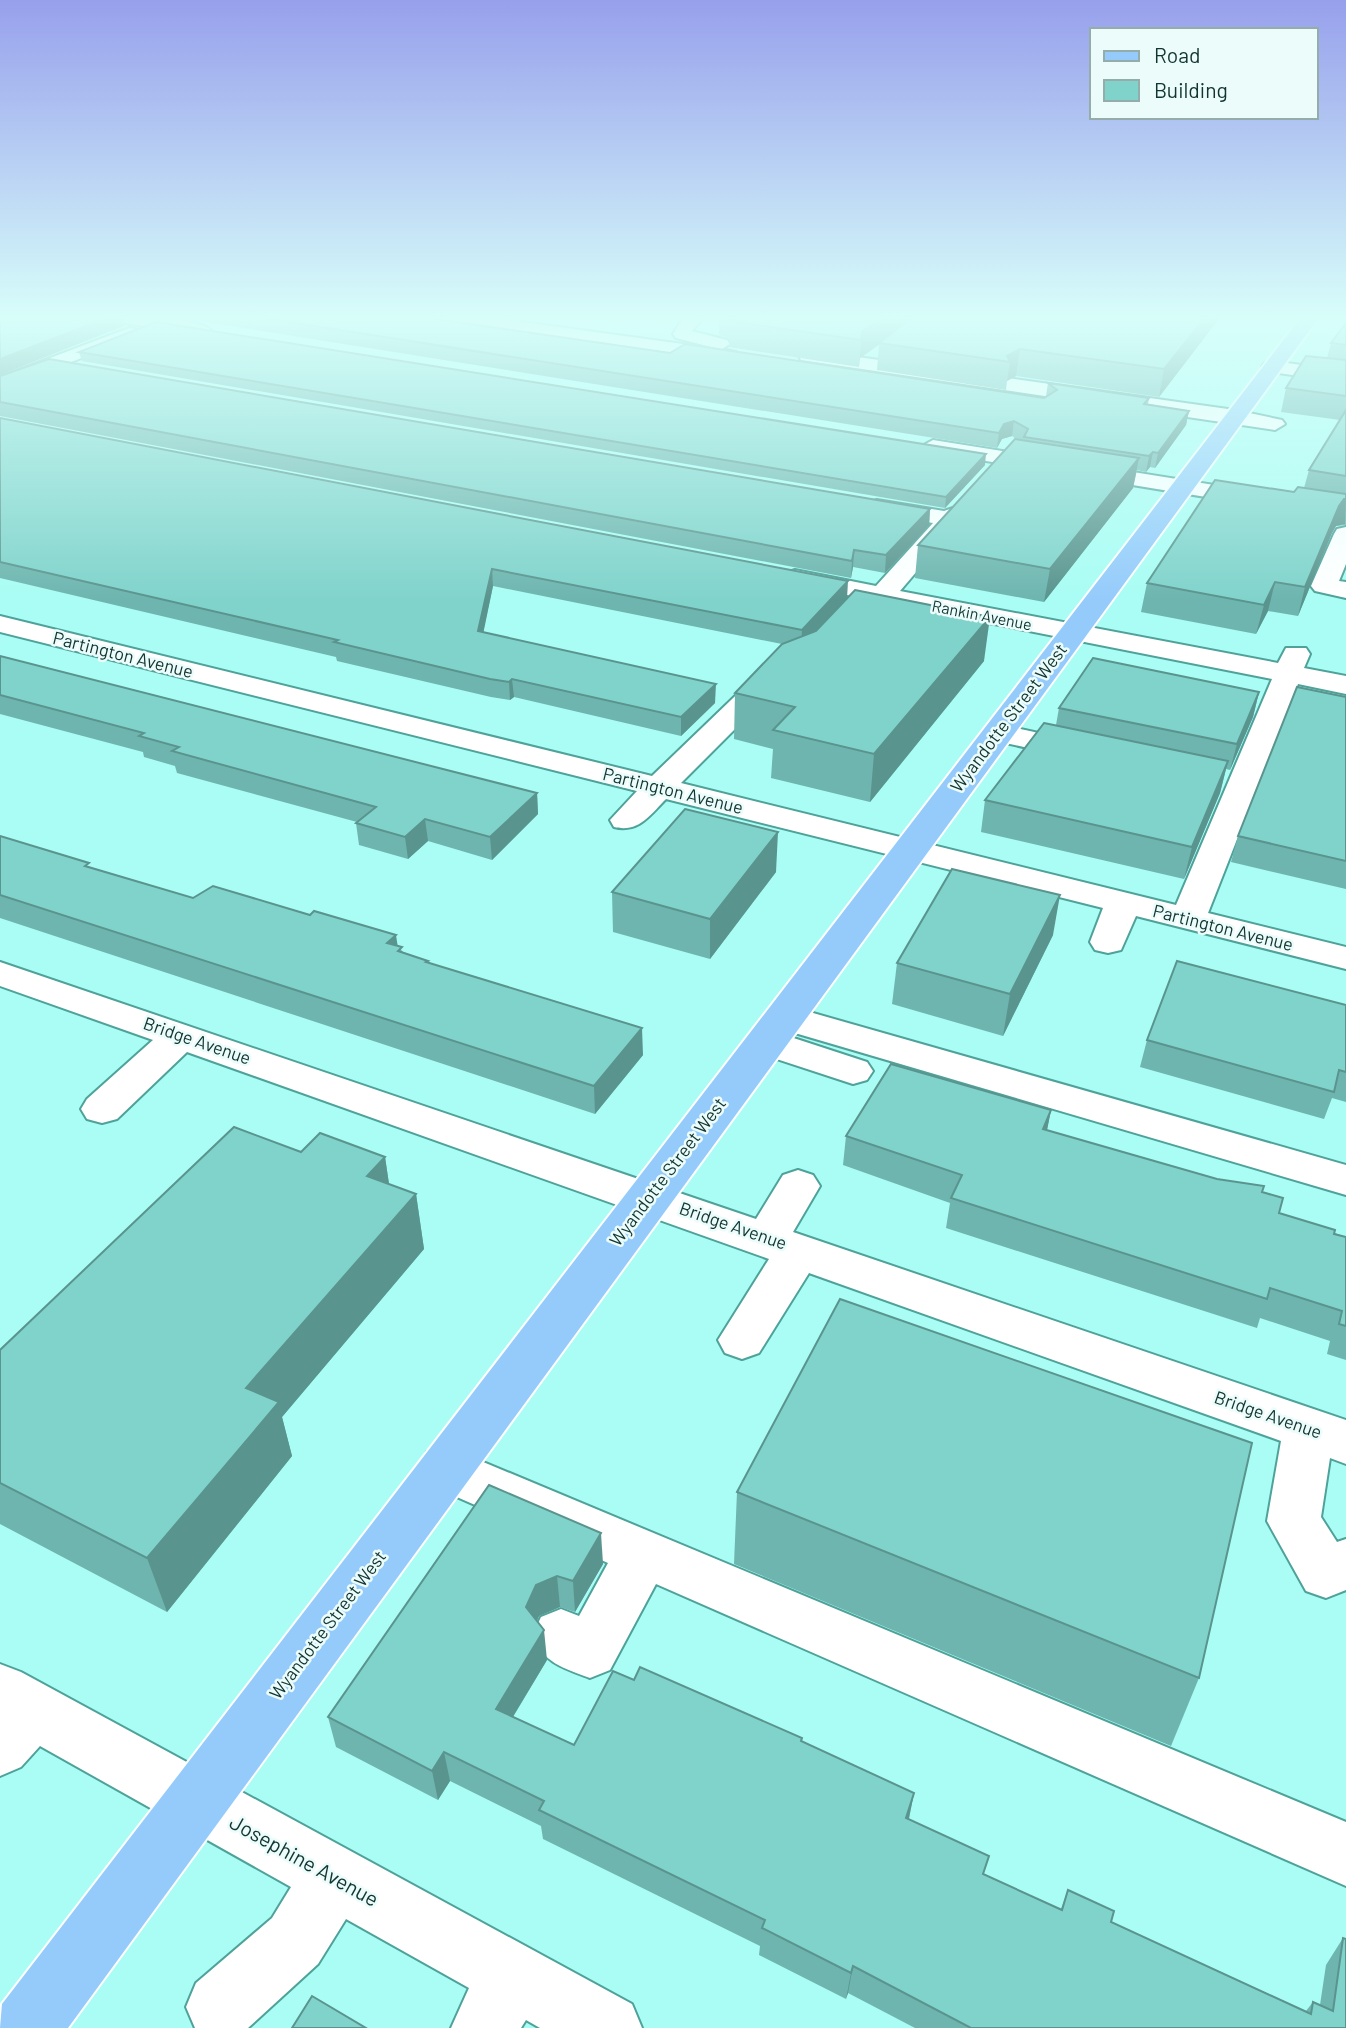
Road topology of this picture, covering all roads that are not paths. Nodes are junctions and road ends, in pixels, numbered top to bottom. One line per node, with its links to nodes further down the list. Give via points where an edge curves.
1 (1189, 411): 3 (street)
2 (1252, 411): 3 (main road, Wyandotte Street West)
3 (1248, 419): 5 (main road, Wyandotte Street West)
4 (907, 442): 5 (street, via 1002,460 1059,459)
5 (1182, 487): 7 (street, via 1259,489); 14 (main road, Wyandotte Street West)
6 (853, 503): 11 (street, via 957,511)
7 (1346, 513)
8 (1346, 534): 10 (street, via 1324,586)
9 (775, 575): 11 (street, Rankin Avenue)
10 (1346, 590)
11 (876, 594): 12 (street); 14 (street, Rankin Avenue)
12 (850, 614)
13 (0, 624): 20 (street, Partington Avenue)
14 (1073, 632): 15 (street, Rankin Avenue, via 1222,674); 18 (main road, Wyandotte Street West)
15 (1292, 664): 17 (street, Rankin Avenue); 24 (street, via 1230,783)
16 (801, 668): 20 (street, via 767,681)
17 (1346, 685)
18 (998, 733): 19 (street); 22 (main road, Wyandotte Street West)
19 (1113, 758)
20 (661, 789): 21 (street); 22 (street, Partington Avenue, via 708,814)
21 (626, 820)
22 (909, 850): 23 (street, Partington Avenue); 28 (main road, Wyandotte Street West)
23 (1123, 903): 24 (street, Partington Avenue); 25 (street)
24 (1188, 919): 26 (street, Partington Avenue)
25 (1108, 942)
26 (1346, 958)
27 (0, 973): 29 (street, Bridge Avenue)
28 (783, 1019): 30 (street); 31 (street); 33 (street); 35 (main road, Wyandotte Street West)
29 (181, 1036): 32 (street); 35 (street, Bridge Avenue)
30 (995, 1052)
31 (853, 1071)
32 (102, 1109)
33 (1346, 1180)
34 (798, 1186): 36 (street)
35 (649, 1197): 36 (street, Bridge Avenue); 39 (main road, Wyandotte Street West)
36 (784, 1244): 37 (street); 38 (street, Bridge Avenue)
37 (742, 1340)
38 (1327, 1436): 41 (street, via 1294,1521 1325,1573)
39 (445, 1468): 40 (street); 44 (main road, Wyandotte Street West)
40 (643, 1554): 42 (street, via 590,1651); 45 (street)
41 (1346, 1564)
42 (561, 1636)
43 (11, 1716): 44 (street, Josephine Avenue)
44 (195, 1801): 46 (street, Josephine Avenue); 49 (main road, Wyandotte Street West)
45 (1346, 1854)
46 (334, 1878): 47 (street, Josephine Avenue); 48 (street, via 295,1941)
47 (498, 2001): 50 (street, Josephine Avenue)
48 (220, 2007)
49 (26, 2028)
50 (608, 2028)

